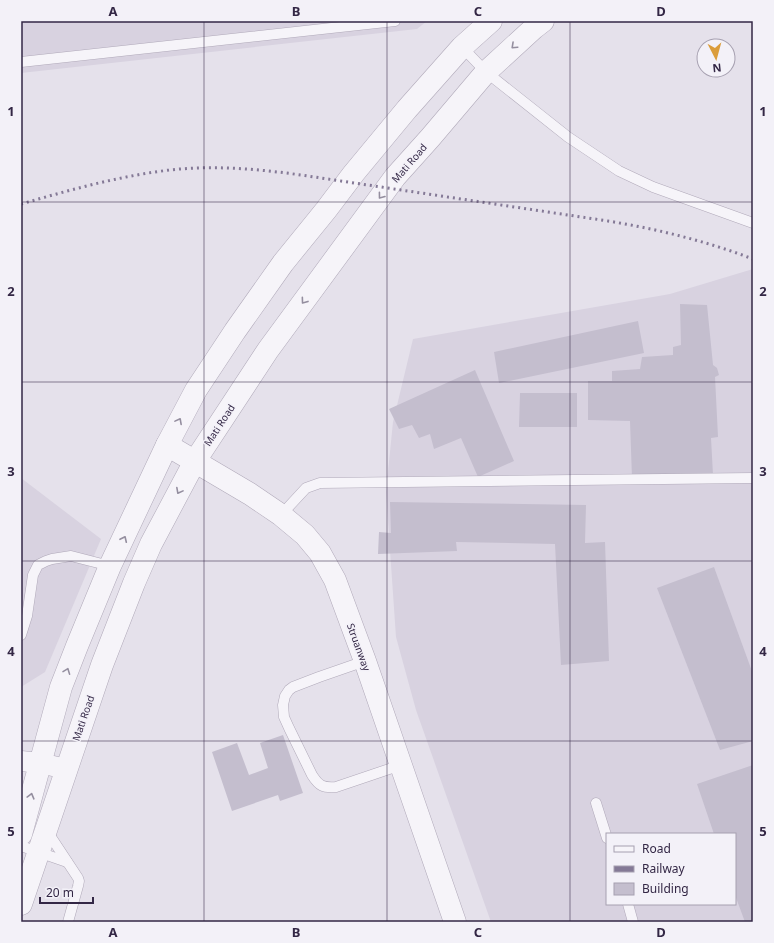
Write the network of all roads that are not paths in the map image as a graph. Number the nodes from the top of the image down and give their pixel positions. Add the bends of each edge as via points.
1 (395, 21) edge
2 (491, 21) edge
3 (543, 21) edge
4 (462, 47) junction
5 (21, 62) edge
6 (486, 72) junction
7 (753, 223) edge
8 (166, 445) junction
9 (195, 461) junction
10 (753, 478) edge
11 (281, 515) junction
12 (110, 566) junction
13 (21, 635) edge
14 (364, 661) junction
15 (30, 762) edge
16 (401, 765) junction
17 (66, 769) junction
18 (596, 803) dead end
19 (46, 830) junction
20 (21, 834) edge
21 (606, 835) edge
22 (30, 849) edge
23 (67, 862) junction
24 (21, 904) edge
25 (628, 905) edge
26 (68, 922) edge
27 (455, 922) edge
28 (633, 922) edge

1 - 5 lane
2 - 4 street
3 -> 6 street, Mati Road
4 - 6 lane
8 -> 4 street via 196,390 283,263 402,115
6 - 7 lane via 568,137 619,171 653,187
6 -> 9 street, Mati Road via 395,177 268,350
8 - 9 street, Struanway
12 -> 8 street
9 - 11 street, Struanway
9 -> 17 street, Mati Road via 151,544 134,583
10 - 11 lane via 320,483 306,488
11 - 14 street, Struanway via 305,535 325,560 335,580
12 - 13 lane via 71,556 52,559 38,566 33,575 27,616
15 -> 12 street
14 - 16 street, Struanway
14 - 16 lane via 289,690 283,701 284,717 312,776 320,786 336,787
15 - 17 street
20 -> 15 street
16 - 27 street, Struanway
17 - 19 street, Mati Road
18 - 21 lane
19 - 22 street, Mati Road
19 - 23 lane
22 - 23 lane
22 - 24 street, Mati Road
23 - 26 lane via 79,881
25 - 28 lane

